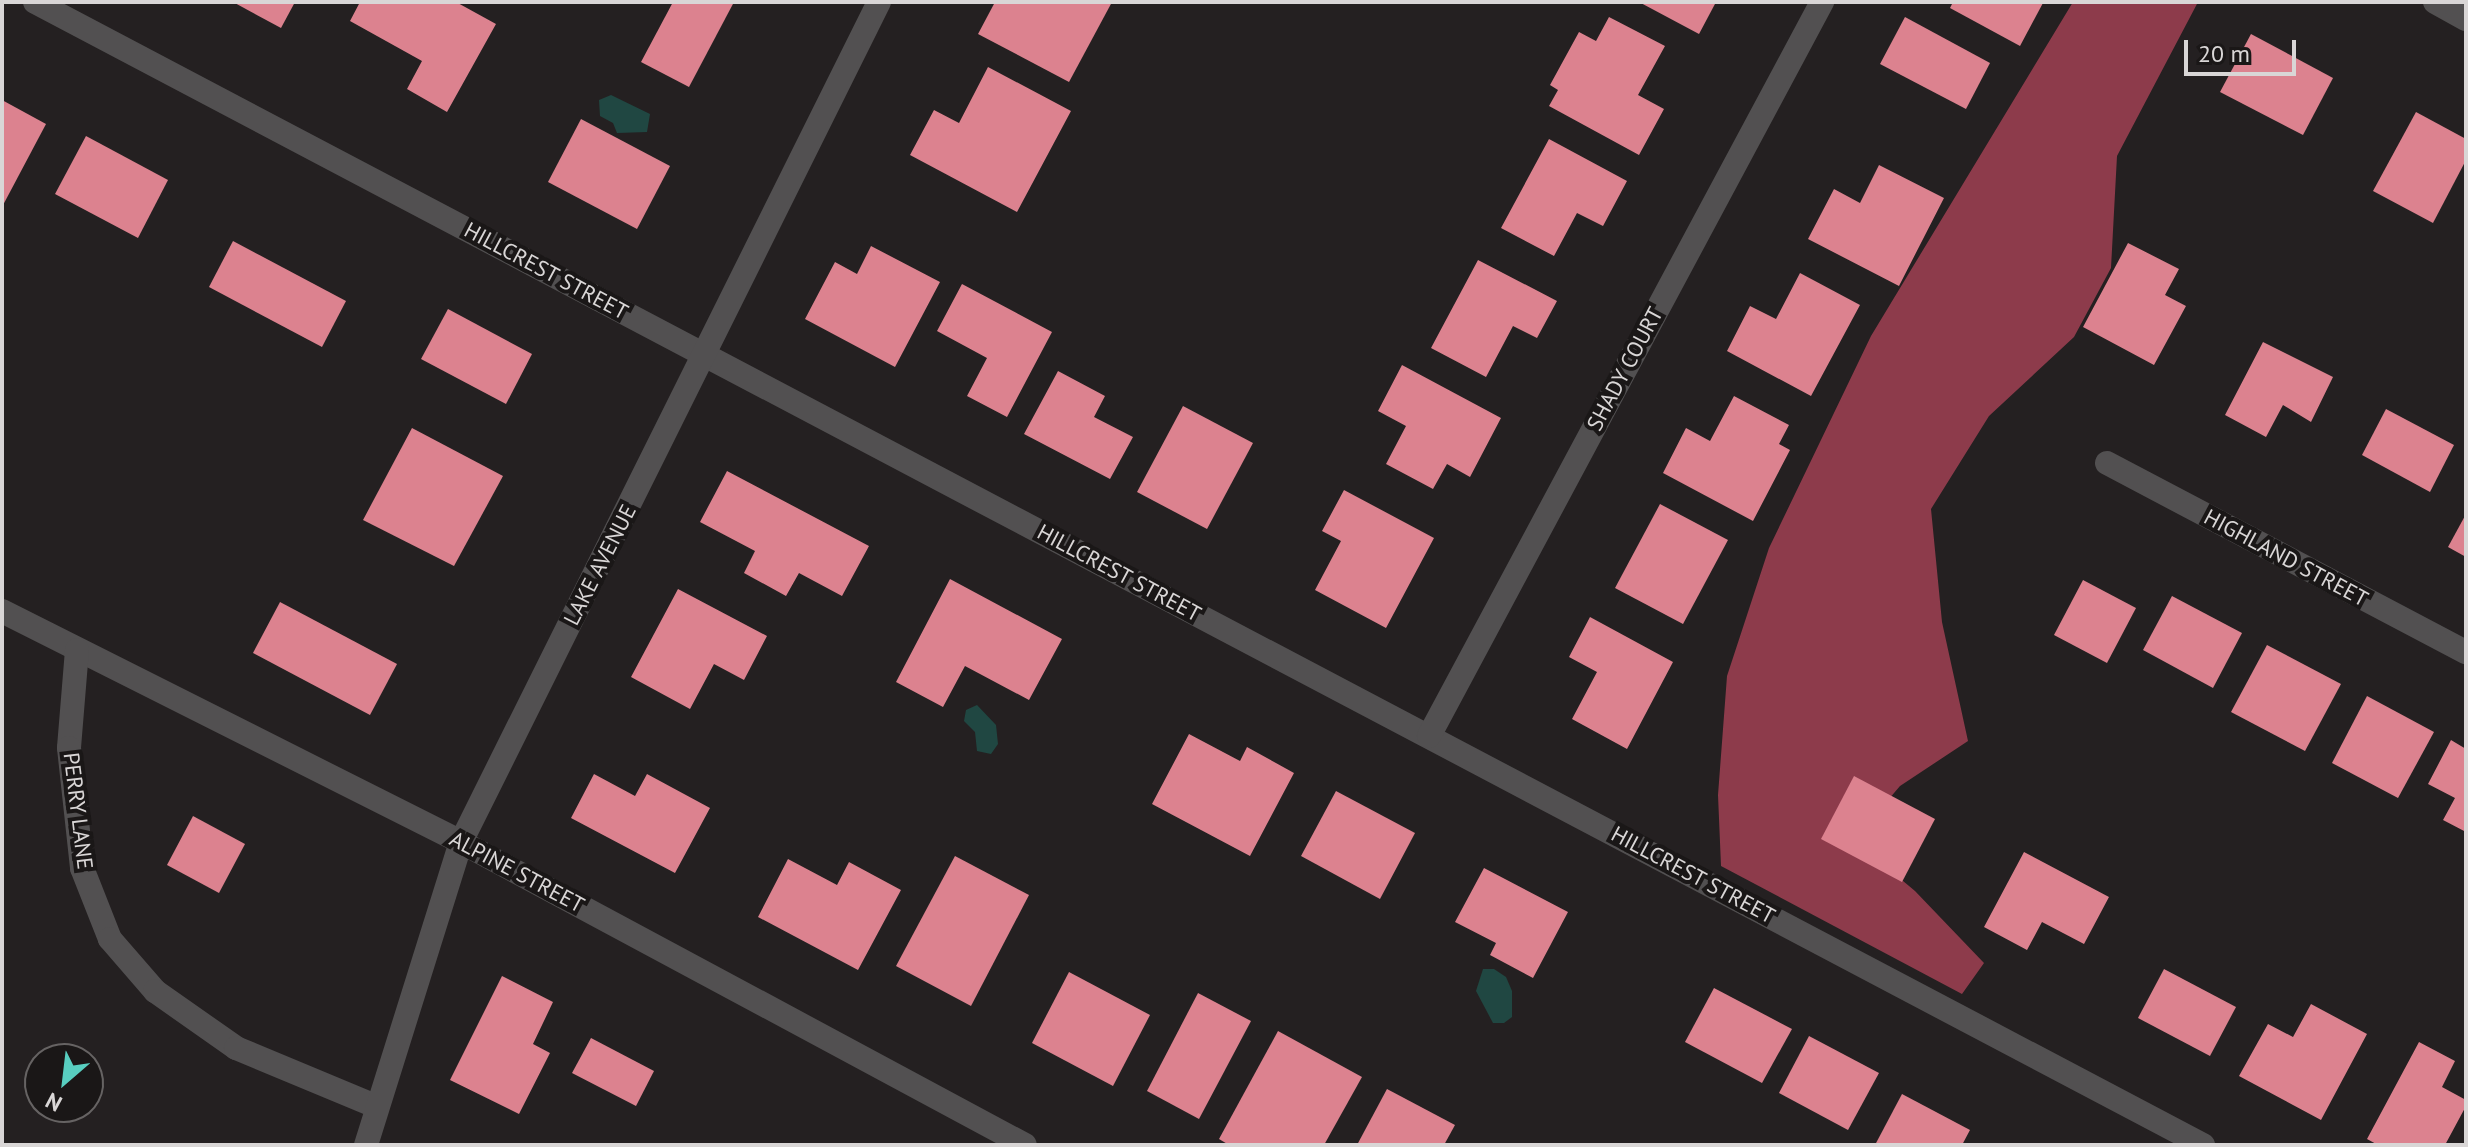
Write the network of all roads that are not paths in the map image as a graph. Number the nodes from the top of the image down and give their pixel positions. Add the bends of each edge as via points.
1 (35, 2) edge
2 (879, 2) edge
3 (1822, 2) edge
4 (2435, 2) edge
5 (2466, 19) edge
6 (705, 355) junction
7 (2107, 463) dead end
8 (2, 611) edge
9 (77, 650) junction
10 (2466, 652) edge
11 (1429, 736) junction
12 (461, 842) junction
13 (375, 1106) junction
14 (366, 1145) edge
15 (1025, 1145) edge
16 (2203, 1145) edge

1 - 6 street, HILLCREST STREET
2 - 6 street, LAKE AVENUE
3 - 11 street, SHADY COURT
4 - 5 street
6 - 11 street, HILLCREST STREET
6 - 12 street, LAKE AVENUE
7 - 10 street, HIGHLAND STREET
8 - 9 street, ALPINE STREET
9 - 12 street, ALPINE STREET
9 - 13 street, PERRY LANE via 69,748 82,868 110,939 155,991 236,1048
11 - 16 street, HILLCREST STREET
12 - 13 street, LAKE AVENUE
12 - 15 street, ALPINE STREET
13 - 14 street, LAKE AVENUE

